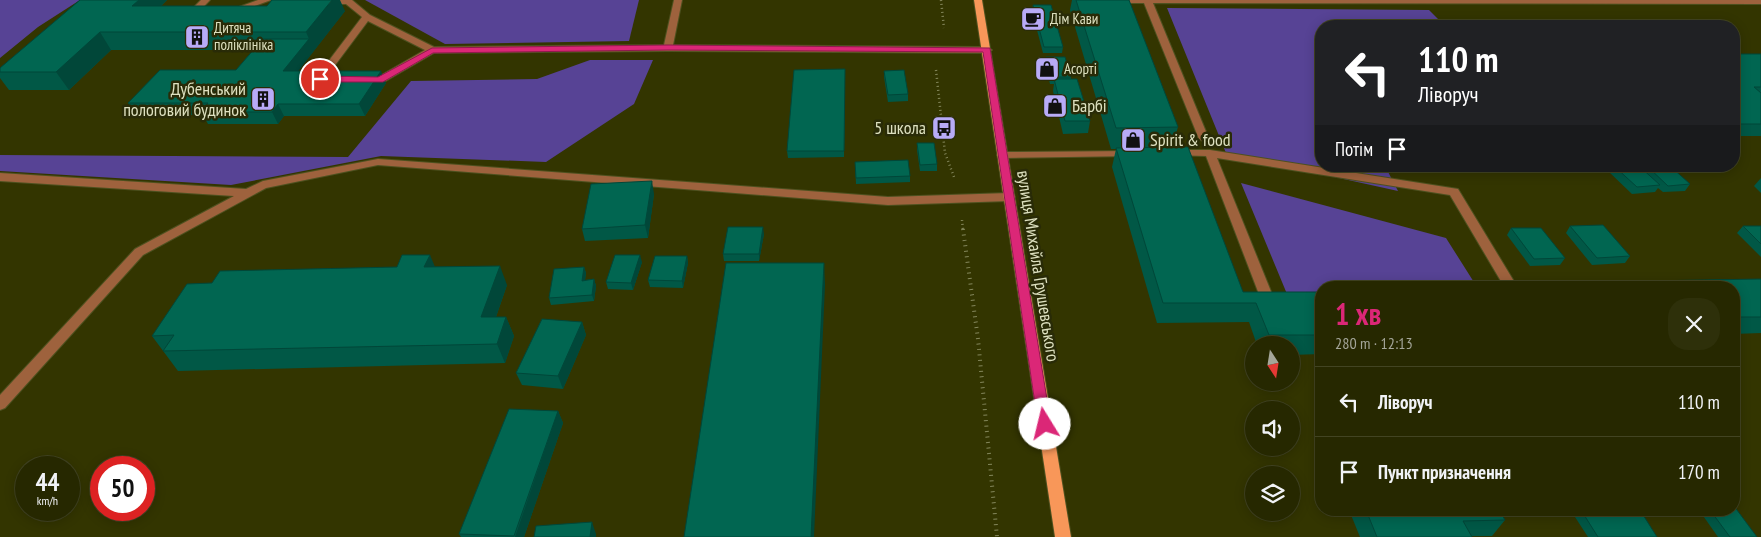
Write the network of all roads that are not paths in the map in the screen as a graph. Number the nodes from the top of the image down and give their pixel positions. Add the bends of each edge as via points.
1 (206, 0) edge
2 (267, 0) edge
3 (311, 0) edge
4 (678, 0) edge
5 (978, 0) edge
6 (1087, 0) edge
7 (1148, 0) edge
8 (1732, 0) edge
9 (1507, 1) edge
10 (1761, 1) edge
11 (219, 15) edge
12 (367, 17) junction
13 (202, 18) edge
14 (668, 48) junction
15 (432, 50) junction
16 (986, 50) junction
17 (337, 79) edge
18 (354, 79) edge
19 (1204, 139) dead end
20 (1210, 153) junction
21 (1144, 154) edge
22 (1163, 154) edge
23 (1003, 155) junction
24 (1315, 170) edge
25 (1329, 172) edge
26 (0, 177) edge
27 (249, 193) junction
28 (1010, 197) junction
29 (1508, 281) edge
30 (1285, 299) edge
31 (0, 404) edge
32 (1062, 537) edge

1 - 13 street via 188,18
2 - 11 street
3 - 12 street via 348,1
4 - 14 street
5 - 16 main road, вулиця Михайла Грушевського
6 - 7 street
7 - 9 street
7 - 19 street
8 - 9 street
8 - 10 street
12 - 15 street
12 - 17 street via 320,79
14 - 15 street
14 - 16 street
15 - 18 street via 380,80
16 - 23 main road, вулиця Михайла Грушевського
20 - 22 street
20 - 24 street
20 - 30 street via 1267,299
21 - 23 street
23 - 28 main road, вулиця Михайла Грушевського
25 - 29 street via 1454,192
26 - 27 street
27 - 28 street via 263,186 378,162 888,201
27 - 31 street via 140,252
28 - 32 main road, вулиця Михайла Грушевського

